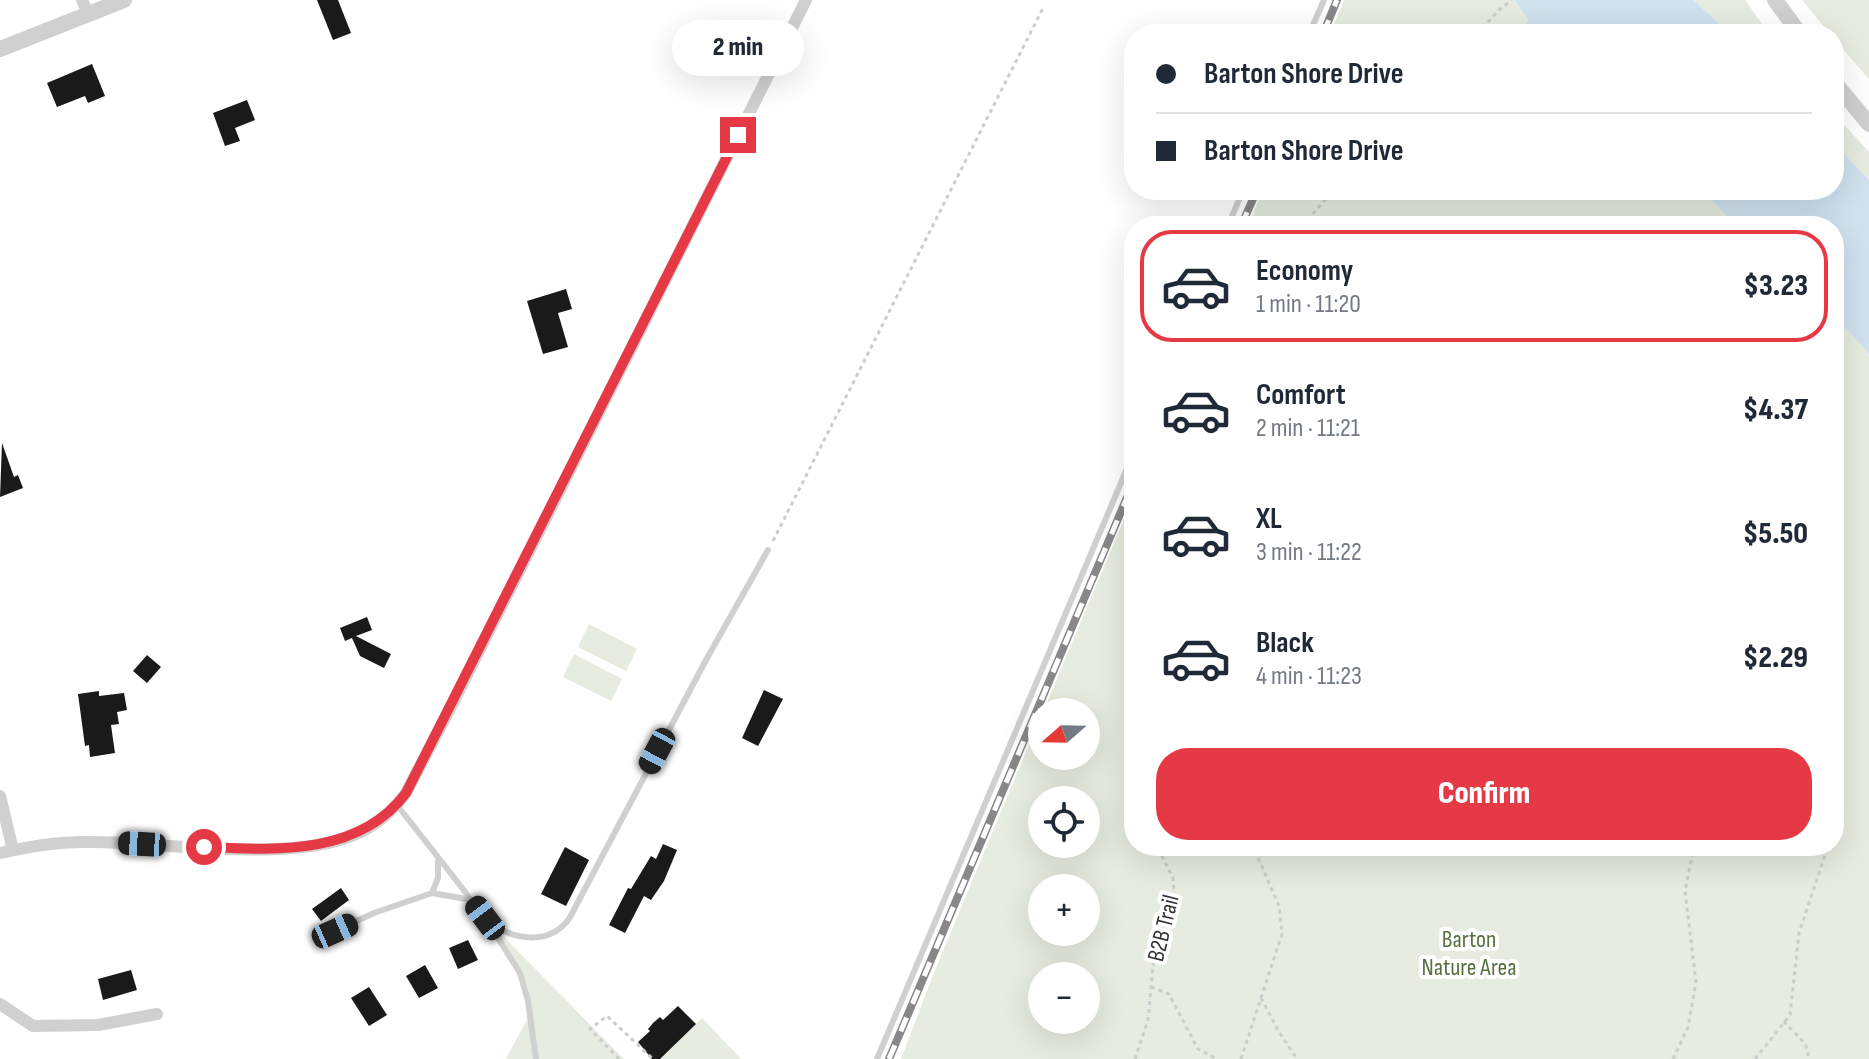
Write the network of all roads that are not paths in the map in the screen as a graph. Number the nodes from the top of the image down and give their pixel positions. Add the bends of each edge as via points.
1 (124, 0) edge
2 (806, 0) edge
3 (1324, 0) edge
4 (1775, 0) edge
5 (85, 7) edge
6 (1313, 24) edge
7 (1793, 24) edge
8 (0, 49) edge
9 (1844, 94) edge
10 (1869, 124) edge
11 (1124, 476) edge
12 (768, 550) road end
13 (0, 796) edge
14 (397, 805) junction
15 (7, 851) edge
16 (437, 857) junction
17 (432, 893) junction
18 (472, 900) junction
19 (485, 918) junction
20 (335, 931) dead end
21 (0, 1004) edge
22 (157, 1014) dead end
23 (536, 1059) edge
24 (877, 1059) edge

1 - 5 street
2 - 14 street
3 - 6 lane
4 - 7 street
5 - 8 street
9 - 10 street
11 - 24 lane
12 - 19 lane via 567,922 550,935 530,938
13 - 15 street
14 - 15 street via 355,835 308,845 258,849 89,842
14 - 16 lane
16 - 17 lane
16 - 18 lane
17 - 18 lane
17 - 20 lane
18 - 19 lane
19 - 23 lane via 520,973
21 - 22 street via 33,1026 98,1025

